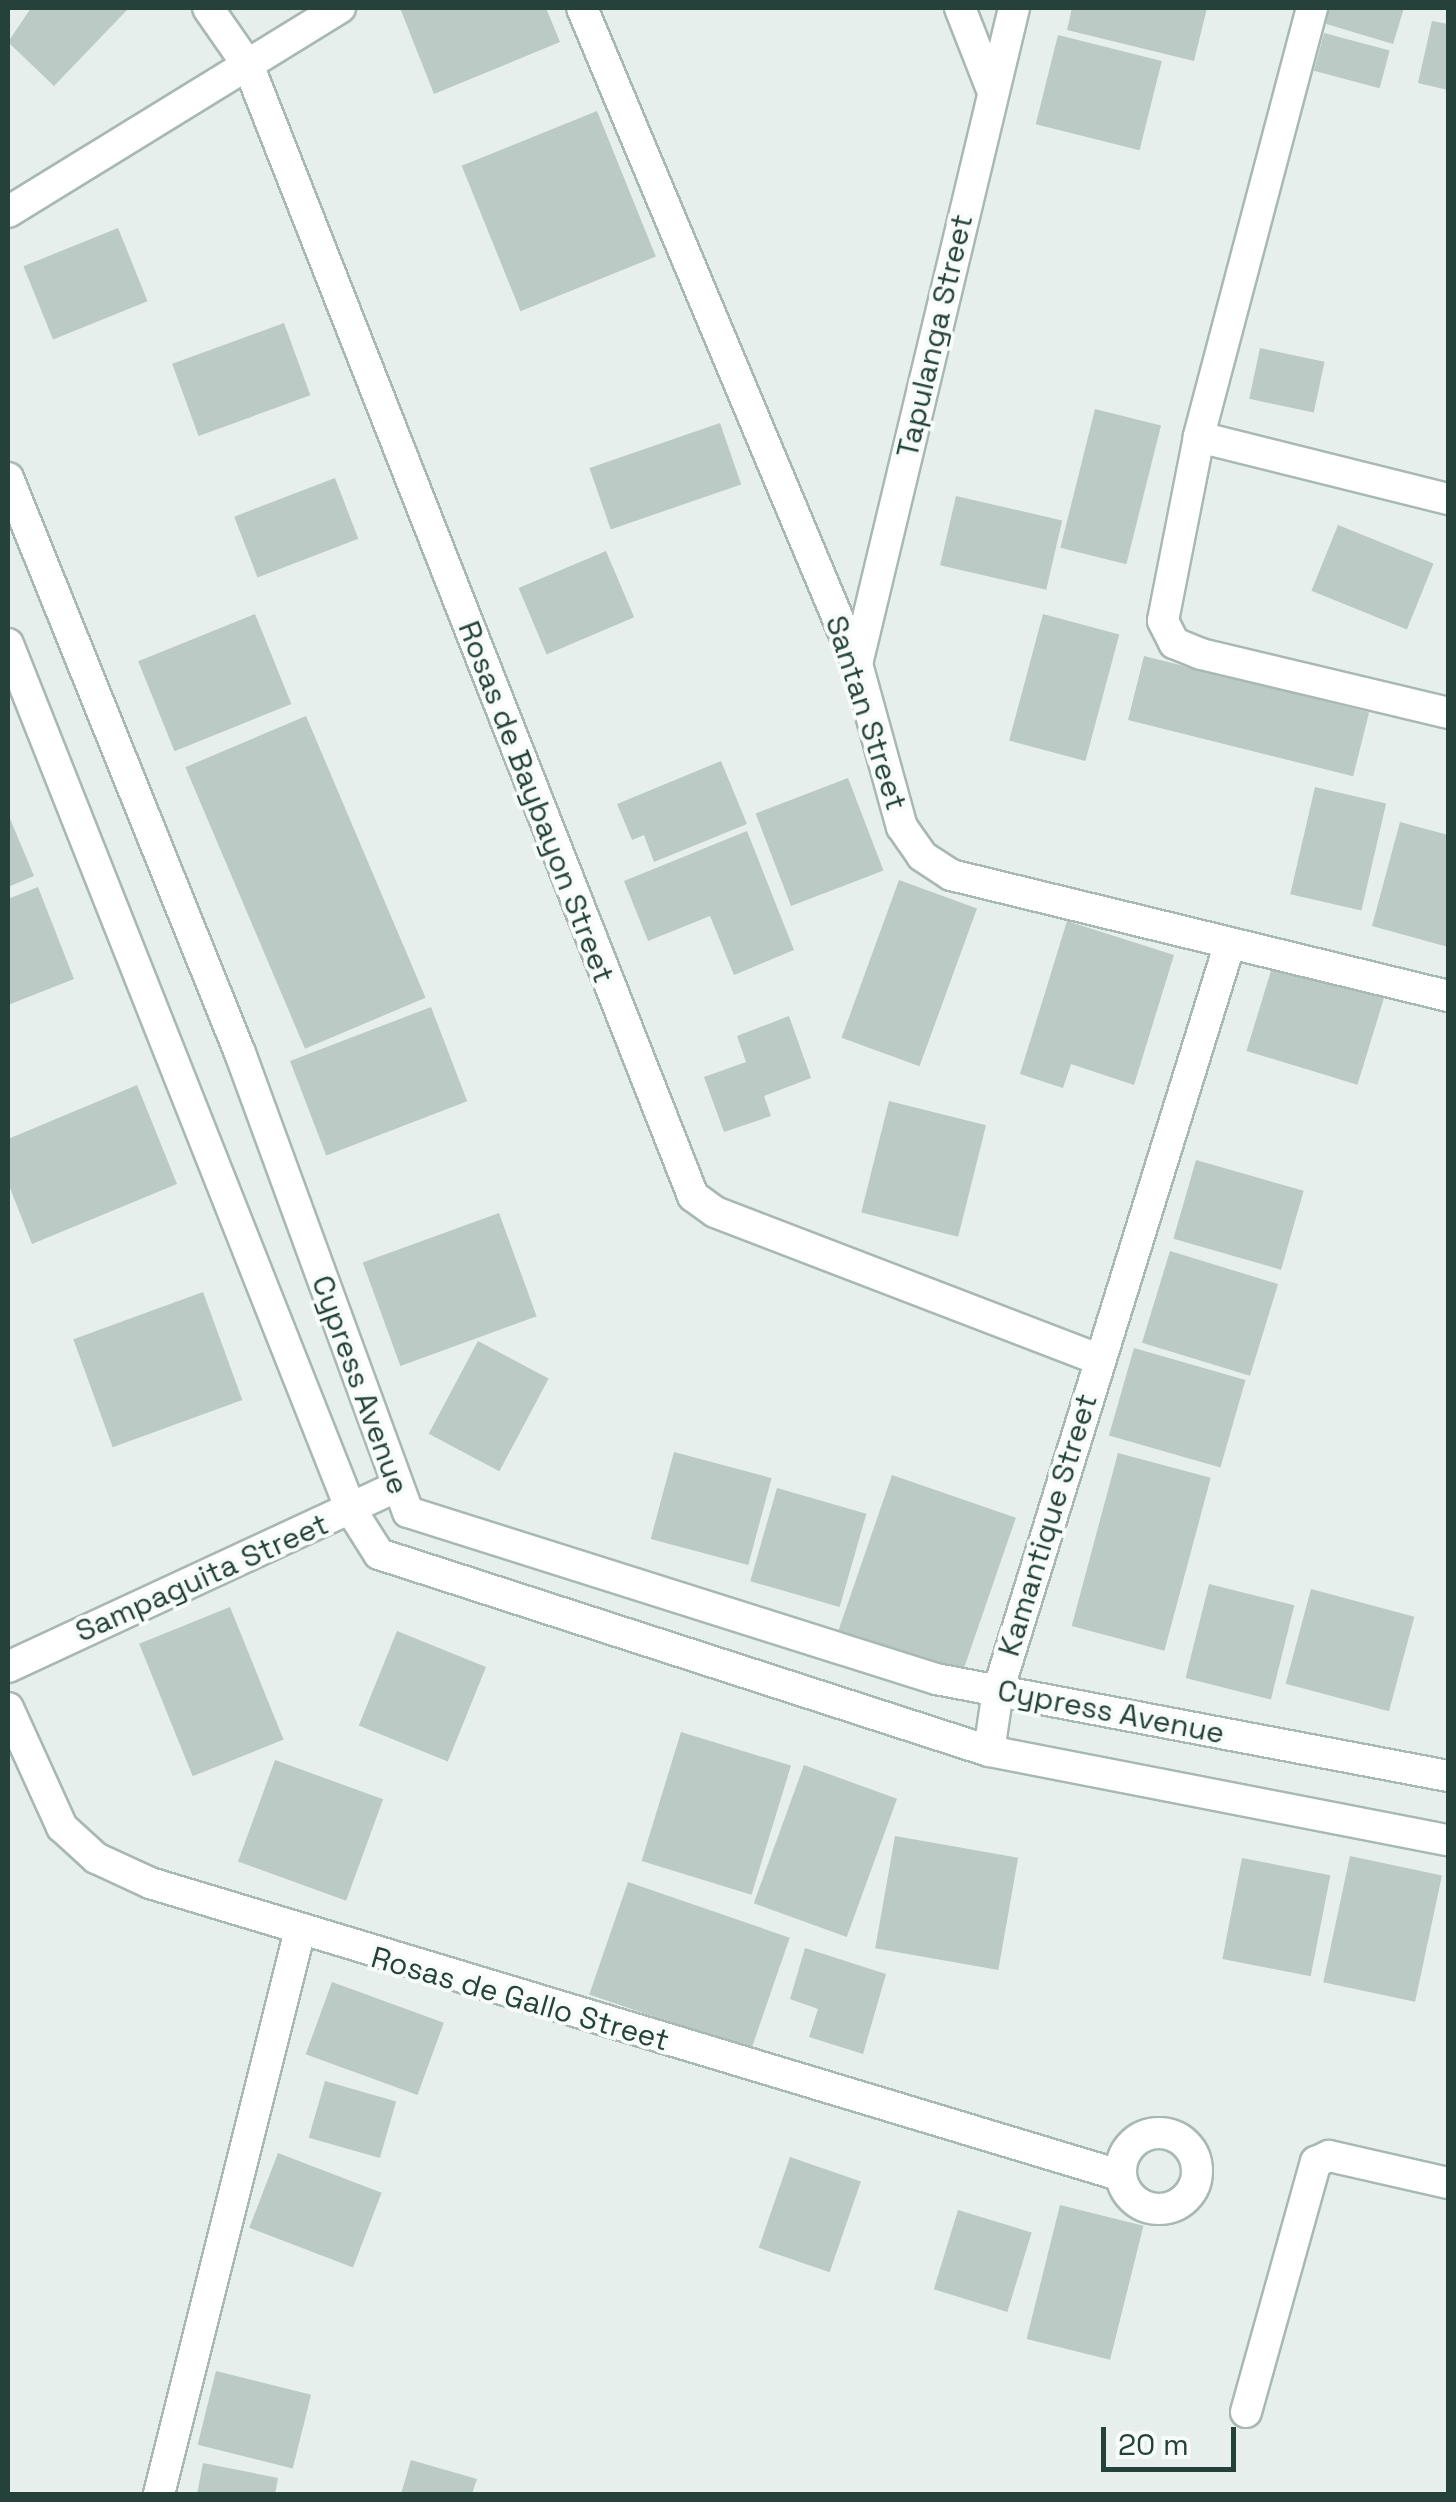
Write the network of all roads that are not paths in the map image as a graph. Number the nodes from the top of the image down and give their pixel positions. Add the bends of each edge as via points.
1 (208, 8) edge
2 (340, 8) edge
3 (582, 8) edge
4 (960, 8) edge
5 (1014, 8) edge
6 (1312, 8) edge
7 (248, 67) junction
8 (992, 92) junction
9 (8, 212) edge
10 (1199, 437) junction
11 (8, 478) edge
12 (1448, 499) edge
13 (8, 644) edge
14 (856, 664) junction
15 (1448, 713) edge
16 (1230, 943) junction
17 (1448, 996) edge
18 (1098, 1359) junction
19 (396, 1487) junction
20 (351, 1510) junction
21 (8, 1667) edge
22 (998, 1691) junction
23 (8, 1708) edge
24 (988, 1751) junction
25 (1448, 1776) edge
26 (1448, 1840) edge
27 (300, 1934) junction
28 (1119, 2175) dead end
29 (1448, 2184) edge
30 (1246, 2412) dead end
31 (159, 2494) edge

1 - 7 street, Rosas de Baybayon Street
2 - 7 street
3 - 14 street, Santan Street
4 - 8 street
5 - 8 street, Tapulanga Street
6 - 10 street
7 - 9 street
7 - 18 street, Rosas de Baybayon Street via 693,1196 716,1212
8 - 14 street, Tapulanga Street
10 - 12 street
10 - 15 street via 1166,575 1162,620 1174,642
11 - 19 street, Cypress Avenue via 240,1053
13 - 20 street, Cypress Avenue
14 - 16 street, Santan Street via 902,828 922,856 952,875
16 - 17 street, Santan Street
16 - 18 street, Kamantique Street
18 - 22 street, Kamantique Street
19 - 20 street, Sampaguita Street
19 - 22 street, Cypress Avenue via 418,1520 874,1663
20 - 21 street, Sampaguita Street
20 - 24 street, Cypress Avenue via 386,1560
22 - 24 street, Kamantique Street
22 - 25 street, Cypress Avenue
23 - 27 street, Rosas de Gallo Street via 38,1787 96,1858
24 - 26 street, Cypress Avenue
27 - 28 street, Rosas de Gallo Street
27 - 31 street
29 - 30 street via 1328,2156 1316,2162

